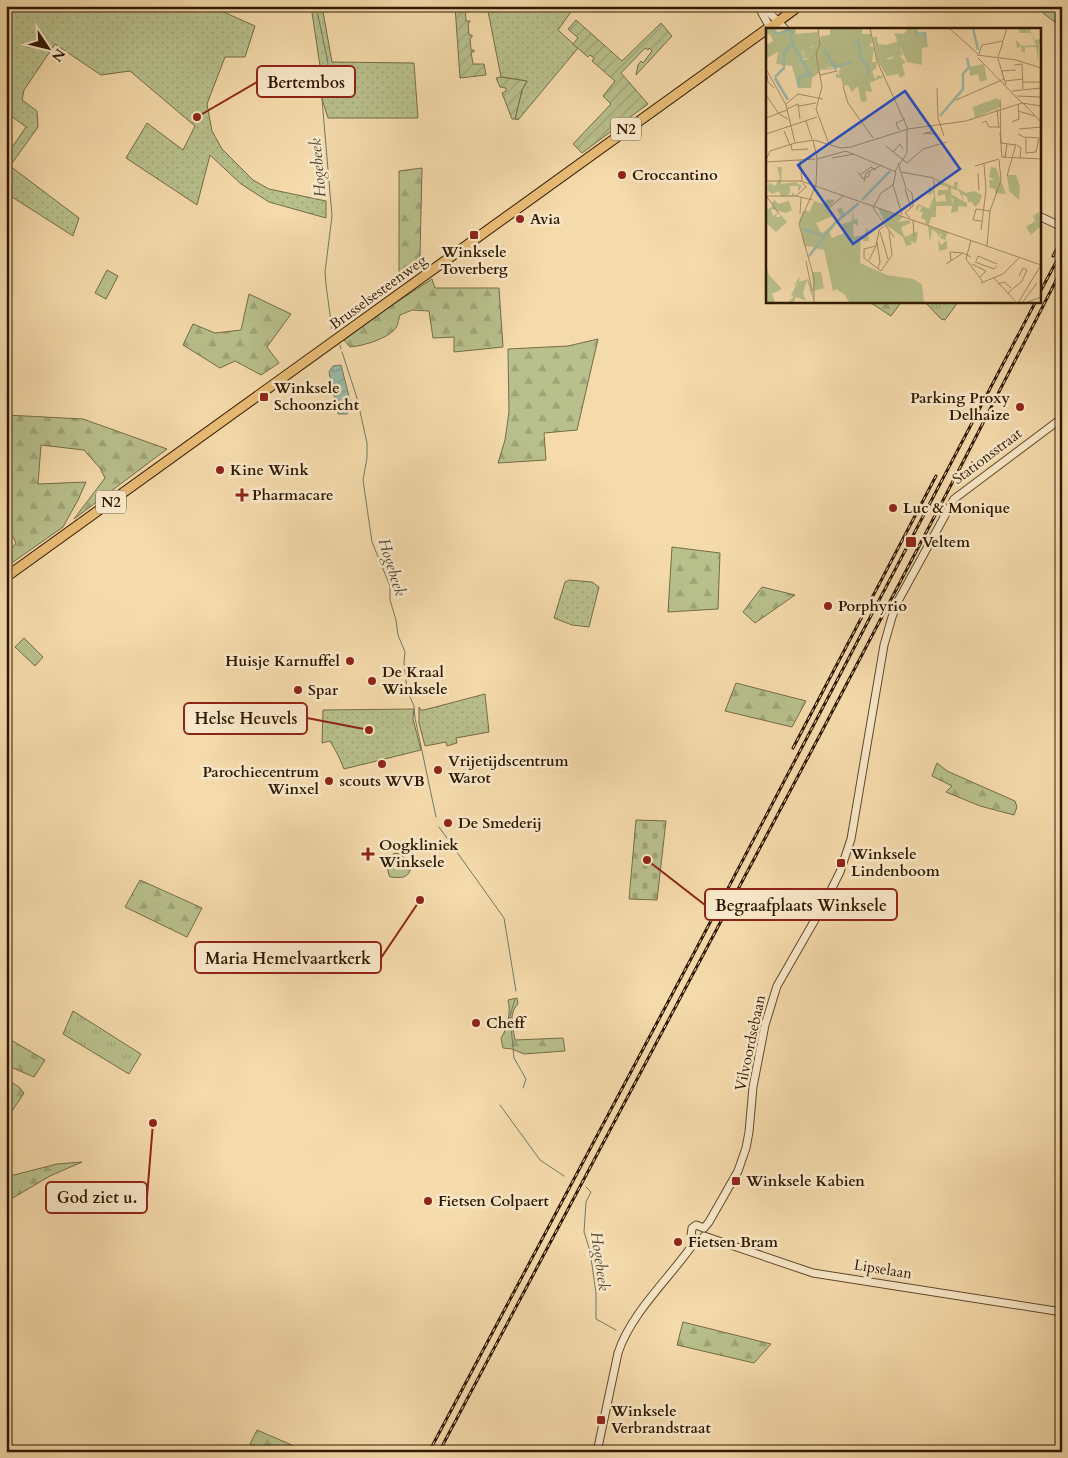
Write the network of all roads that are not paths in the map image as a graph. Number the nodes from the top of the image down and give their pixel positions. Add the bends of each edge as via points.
1 (758, 6) edge
2 (763, 6) edge
3 (799, 6) edge
4 (778, 21) junction
5 (769, 28) edge
6 (785, 28) edge
7 (766, 30) edge
8 (1040, 216) edge
9 (1058, 225) edge
10 (1062, 418) edge
11 (6, 577) edge
12 (887, 633) joint
13 (704, 1232) junction
14 (696, 1240) junction
15 (1062, 1312) edge
16 (597, 1452) edge

1 - 5 street
2 - 4 street
3 - 4 main road, Brusselsesteenweg / N2
4 - 5 main road, Brusselsesteenweg / N2
4 - 6 street
7 - 11 main road, Brusselsesteenweg / N2
8 - 9 street
10 - 12 street, Stationsstraat via 954,498 898,601
12 - 13 street, Vilvoordsebaan via 851,839 840,872 824,904 777,986 754,1079 746,1148 738,1171
13 - 14 street via 702,1239
13 - 14 street via 699,1225 692,1228 690,1233
13 - 15 street, Lipselaan via 813,1273
14 - 16 street via 624,1338

